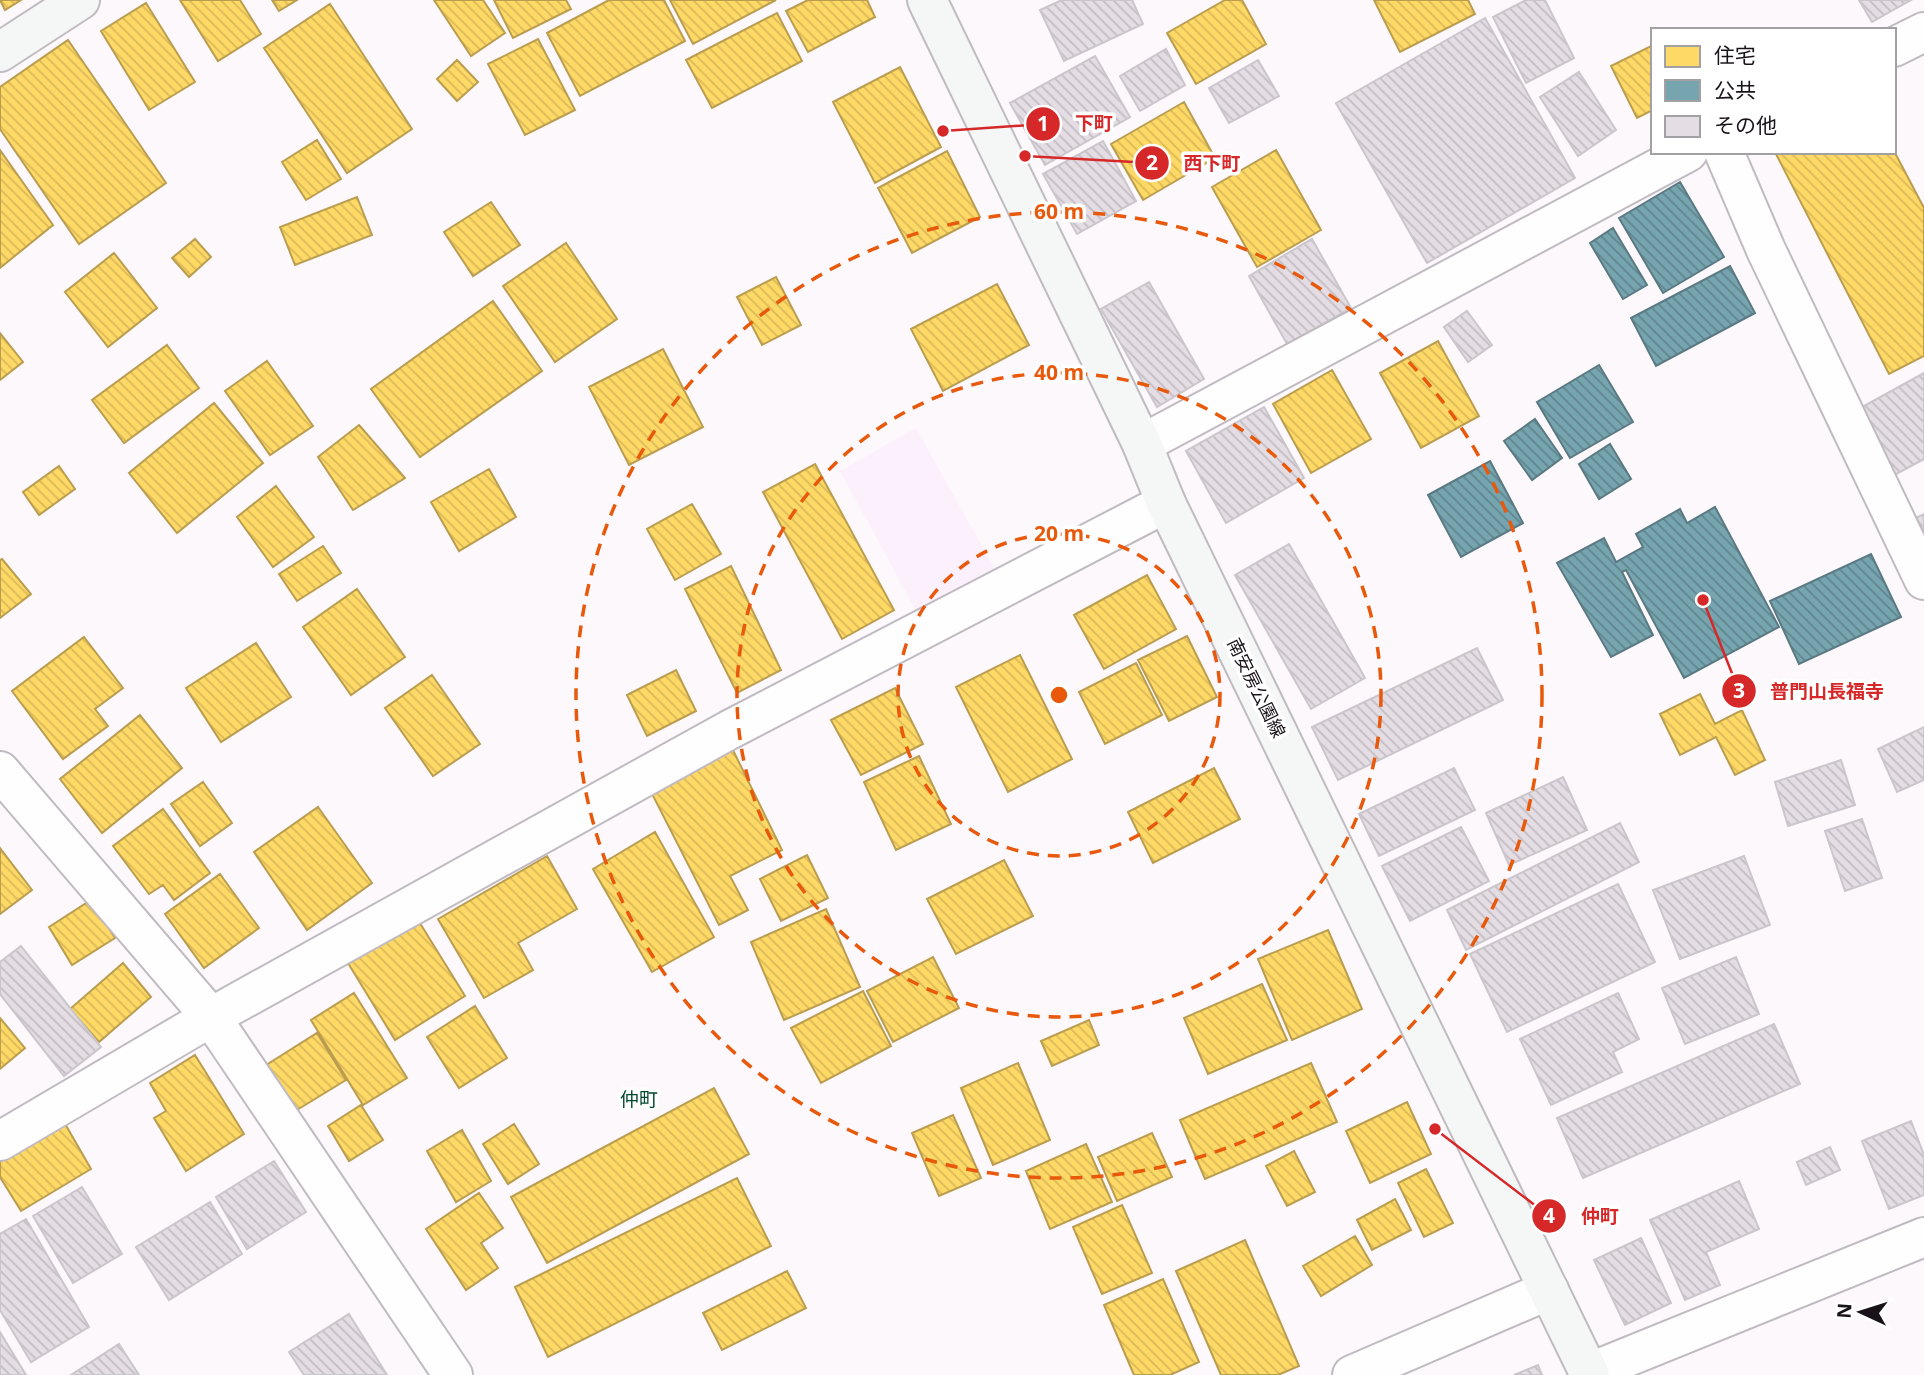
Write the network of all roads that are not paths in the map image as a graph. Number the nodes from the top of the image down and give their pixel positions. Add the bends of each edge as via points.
1 (80, 0) edge
2 (927, 0) edge
3 (1924, 32) edge
4 (1896, 46) edge
5 (0, 52) edge
6 (1684, 154) edge
7 (1725, 154) edge
8 (1142, 444) junction
9 (1166, 503) junction
10 (1924, 580) edge
11 (0, 771) edge
12 (211, 1017) junction
13 (0, 1141) edge
14 (1924, 1237) edge
15 (1549, 1290) junction
16 (1589, 1374) edge
17 (453, 1375) edge
18 (1352, 1375) edge

1 - 5 main road
2 - 8 main road, 南安房公園線
3 - 4 street
6 - 8 street
7 - 10 street
8 - 9 main road, 南安房公園線
9 - 12 street via 729,730
9 - 15 main road, 南安房公園線
11 - 12 street
12 - 13 street
12 - 17 street
14 - 16 street
15 - 16 main road, 南安房公園線
15 - 18 street

